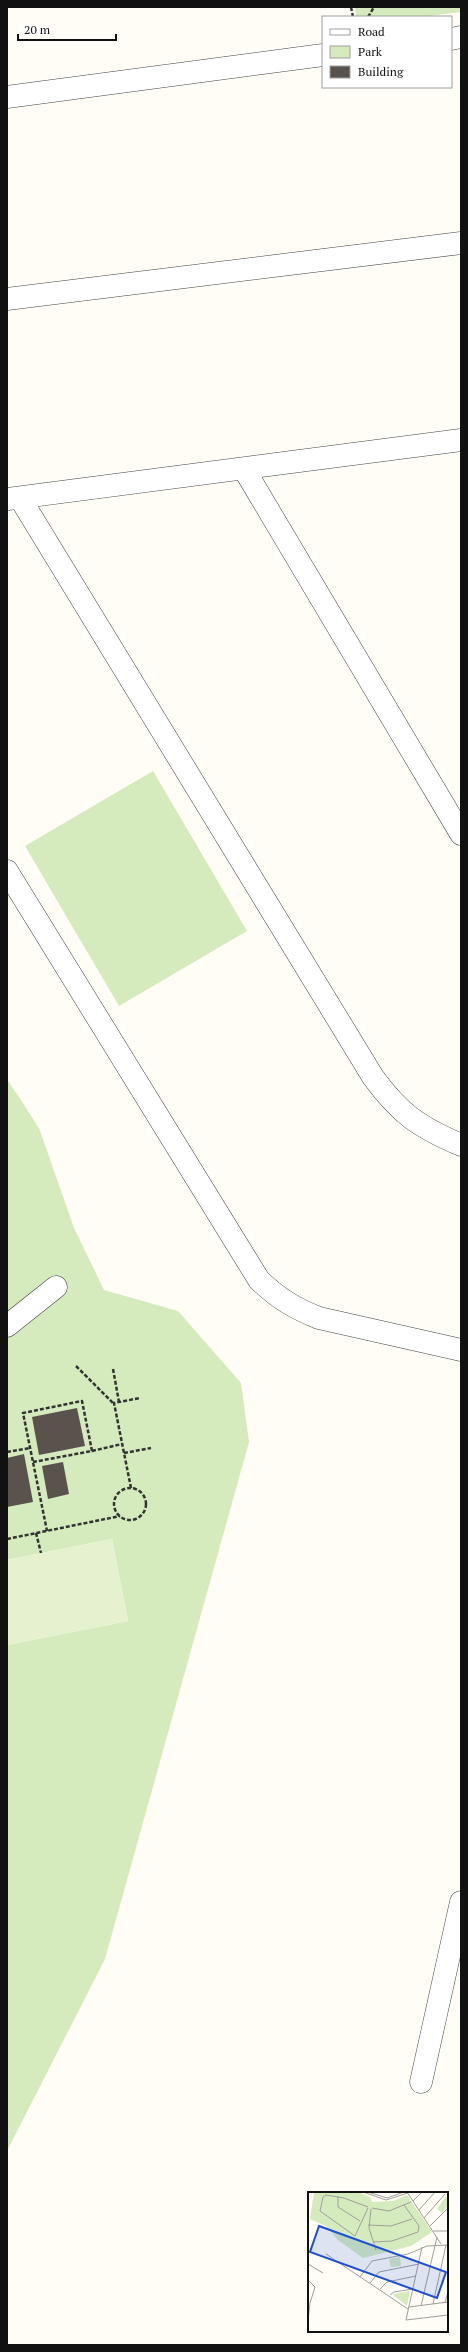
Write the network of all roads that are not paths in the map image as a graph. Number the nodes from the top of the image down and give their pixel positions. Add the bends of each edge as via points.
1 (322, 55) edge
2 (7, 97) edge
3 (461, 243) edge
4 (7, 299) edge
5 (461, 440) edge
6 (244, 468) junction
7 (14, 499) edge
8 (461, 834) edge
9 (7, 871) edge
10 (461, 1146) edge
11 (56, 1287) dead end
12 (7, 1326) edge
13 (461, 1350) edge
14 (461, 1902) edge
15 (421, 2082) dead end

1 - 2 street
3 - 4 street
5 - 6 street
6 - 7 street
6 - 8 street
7 - 10 street via 373,1077 391,1101 412,1120
9 - 13 street via 259,1280 278,1298 319,1318
11 - 12 street
14 - 15 street

